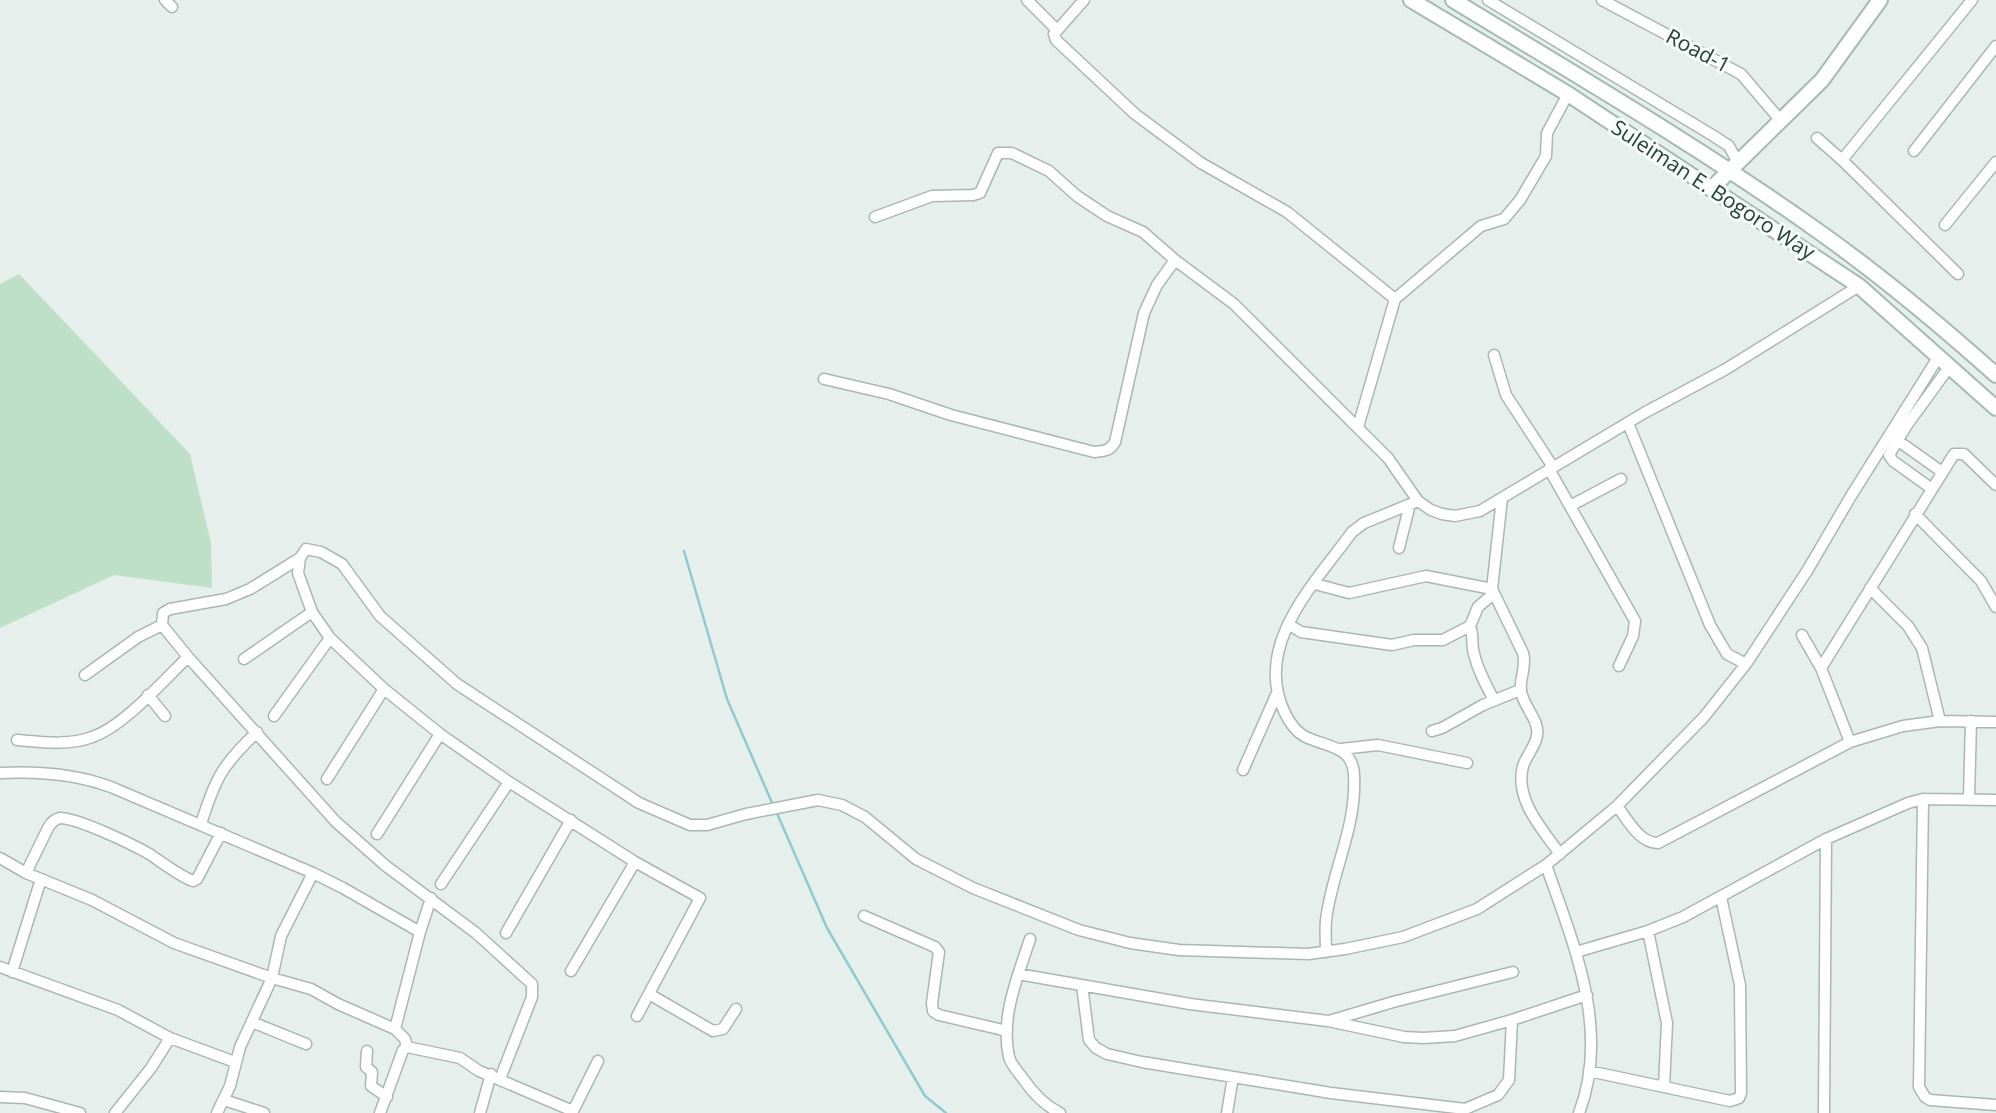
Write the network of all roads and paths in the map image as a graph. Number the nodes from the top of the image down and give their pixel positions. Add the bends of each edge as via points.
1 (1027, 0) edge
2 (1084, 0) edge
3 (1411, 0) edge
4 (1453, 0) edge
5 (1488, 0) edge
6 (1602, 0) edge
7 (1880, 0) edge
8 (1972, 0) edge
9 (1057, 30) junction
10 (1996, 46) edge
11 (1568, 94) junction
12 (1781, 121) junction
13 (1817, 138) dead end
14 (1914, 151) dead end
15 (1842, 160) junction
16 (1996, 162) edge
17 (1734, 167) junction
18 (1711, 190) junction
19 (875, 216) dead end
20 (1945, 225) dead end
21 (1175, 260) junction
22 (1958, 274) dead end
23 (1859, 286) junction
24 (1395, 299) junction
25 (1494, 355) dead end
26 (1944, 361) junction
27 (1996, 375) edge
28 (824, 379) dead end
29 (1996, 408) edge
30 (1628, 423) junction
31 (1358, 427) junction
32 (1898, 440) junction
33 (1551, 468) junction
34 (1942, 472) junction
35 (1621, 479) dead end
36 (1996, 485) edge
37 (1931, 489) junction
38 (1502, 498) junction
39 (1414, 502) junction
40 (1570, 506) junction
41 (1915, 514) junction
42 (1399, 548) dead end
43 (300, 558) junction
44 (1315, 584) junction
45 (1870, 588) junction
46 (1493, 592) junction
47 (1996, 607) edge
48 (312, 612) junction
49 (1288, 624) junction
50 (162, 625) junction
51 (1470, 626) junction
52 (1802, 635) dead end
53 (330, 638) junction
54 (188, 657) junction
55 (244, 659) dead end
56 (1746, 664) junction
57 (1619, 666) dead end
58 (1821, 668) junction
59 (85, 675) dead end
60 (384, 689) junction
61 (1521, 690) junction
62 (1277, 693) junction
63 (148, 695) junction
64 (1494, 700) junction
65 (165, 716) dead end
66 (274, 716) dead end
67 (1267, 716) junction
68 (1289, 721) junction
69 (1940, 721) junction
70 (1971, 721) junction
71 (1996, 722) edge
72 (1432, 731) dead end
73 (257, 732) junction
74 (440, 734) junction
75 (17, 740) dead end
76 (1850, 742) junction
77 (1340, 749) junction
78 (1467, 763) dead end
79 (1243, 770) dead end
80 (0, 773) edge
81 (327, 779) dead end
82 (509, 782) junction
83 (1969, 798) junction
84 (1923, 799) junction
85 (1996, 800) edge
86 (1617, 806) junction
87 (571, 820) junction
88 (201, 824) junction
89 (221, 832) junction
90 (377, 834) dead end
91 (1826, 839) junction
92 (1560, 854) junction
93 (0, 858) edge
94 (635, 862) junction
95 (1546, 865) junction
96 (26, 873) junction
97 (313, 873) junction
98 (41, 879) junction
99 (441, 884) dead end
100 (1721, 897) junction
101 (431, 898) junction
102 (864, 916) dead end
103 (420, 932) junction
104 (1648, 932) junction
105 (506, 933) dead end
106 (1030, 939) dead end
107 (1326, 952) junction
108 (1576, 952) junction
109 (0, 967) edge
110 (571, 971) dead end
111 (12, 972) junction
112 (1513, 972) dead end
113 (1018, 974) junction
114 (272, 978) junction
115 (1082, 985) junction
116 (649, 994) junction
117 (1587, 995) junction
118 (736, 1009) dead end
119 (637, 1016) dead end
120 (1512, 1020) junction
121 (1328, 1021) junction
122 (252, 1022) junction
123 (395, 1029) junction
124 (1007, 1031) junction
125 (170, 1038) junction
126 (306, 1044) dead end
127 (407, 1047) junction
128 (367, 1051) dead end
129 (598, 1061) dead end
130 (235, 1062) junction
131 (1589, 1071) junction
132 (496, 1077) junction
133 (1233, 1077) junction
134 (1664, 1087) junction
135 (0, 1097) edge
136 (387, 1097) junction
137 (224, 1100) junction
138 (1996, 1105) edge
139 (572, 1112) edge
140 (80, 1113) edge
141 (115, 1113) edge
142 (217, 1113) edge
143 (264, 1113) edge
144 (380, 1113) edge
145 (480, 1113) edge
146 (1060, 1113) edge
147 (1227, 1113) edge
148 (1579, 1113) edge
149 (1824, 1113) edge

1 - 9 street
2 - 9 street
3 - 11 street, Suleiman E. Bogoro Way
4 - 17 street, Suleiman E. Bogoro Way
5 - 17 street via 1729,146
6 - 12 street, Road-1 via 1741,74
7 - 12 street via 1832,67
8 - 15 street
9 - 24 street via 1055,40 1135,114 1201,163 1287,212
10 - 14 street
11 - 18 street, Suleiman E. Bogoro Way
11 - 24 street via 1546,133 1546,156 1504,219 1481,226
12 - 17 street
13 - 15 street
15 - 22 street
16 - 20 street
17 - 18 street
17 - 27 street, Suleiman E. Bogoro Way via 1878,275
18 - 23 street, Suleiman E. Bogoro Way
19 - 21 street via 932,195 980,193 998,153 1012,153 1049,171 1107,216 1143,232
21 - 28 street via 1144,313 1115,442 1106,450 1094,452
21 - 31 street via 1234,303
23 - 26 street, Suleiman E. Bogoro Way
23 - 30 street via 1726,369
24 - 31 street
25 - 33 street via 1506,396
26 - 29 street, Suleiman E. Bogoro Way
26 - 32 street
26 - 56 street via 1851,496
30 - 33 street
30 - 56 street via 1710,625 1727,654
31 - 39 street via 1393,463
32 - 34 street
32 - 37 street via 1889,455 1893,461
33 - 38 street
33 - 40 street
34 - 36 street via 1959,452
34 - 37 street
35 - 40 street
37 - 41 street
38 - 39 street via 1480,511 1455,516
38 - 46 street
39 - 42 street
39 - 44 street via 1352,532
40 - 57 street via 1635,621
41 - 45 street
41 - 47 street via 1981,581
43 - 48 street via 298,573
43 - 50 street via 226,599 170,609 163,613
43 - 107 street via 306,549 342,564 380,616 457,684 639,803 690,825 818,800 865,817 916,859 973,888 1079,930 1179,950
44 - 46 street via 1349,593 1426,576
44 - 49 street
45 - 58 street
45 - 69 street via 1908,626 1922,648
46 - 51 street via 1478,607
46 - 61 street via 1523,653
48 - 53 street
48 - 55 street
49 - 51 street via 1301,632 1392,645 1414,639 1443,640
49 - 62 street via 1277,659
50 - 54 street
50 - 59 street
51 - 64 street via 1476,664
52 - 58 street
53 - 60 street
53 - 66 street
54 - 63 street
54 - 73 street
56 - 86 street via 1704,717
58 - 76 street
60 - 74 street
60 - 81 street
61 - 64 street
61 - 92 street via 1537,726 1523,765 1527,805
62 - 67 street
62 - 68 street
63 - 65 street
63 - 75 street via 91,738 58,743
64 - 72 street
67 - 68 street
67 - 79 street
68 - 77 street via 1305,737
69 - 70 street
69 - 76 street via 1903,726
70 - 71 street
70 - 83 street
73 - 88 street via 226,763
73 - 101 street via 336,822
74 - 82 street
74 - 90 street
76 - 86 street via 1658,843 1642,838
77 - 78 street via 1378,745
77 - 107 street via 1349,756 1354,775 1352,814 1326,919
80 - 88 street via 92,780
82 - 87 street
82 - 99 street
83 - 84 street
83 - 85 street
84 - 91 street
84 - 138 street via 1919,1087 1930,1100
86 - 92 street
87 - 94 street
87 - 105 street
88 - 89 street
89 - 96 street via 193,881 148,853 59,818 52,821
89 - 97 street
91 - 100 street
91 - 149 street
92 - 95 street
93 - 96 street
94 - 110 street
94 - 116 street via 700,898
95 - 107 street via 1477,909 1403,937
95 - 108 street
96 - 98 street
97 - 103 street
97 - 114 street via 281,936
98 - 111 street
98 - 114 street via 174,943
100 - 104 street
100 - 134 street via 1740,985 1741,1093 1730,1101
101 - 103 street
101 - 132 street via 532,984 532,997
102 - 124 street via 939,952 933,1012
103 - 123 street
104 - 108 street
104 - 134 street via 1667,1023
106 - 113 street
108 - 117 street
109 - 111 street
111 - 125 street via 106,1005
112 - 121 street
113 - 115 street
113 - 124 street
114 - 122 street
114 - 123 street via 311,989
115 - 121 street
115 - 133 street via 1089,1040 1096,1048 1142,1062
116 - 118 street via 713,1031 723,1029
116 - 119 street
117 - 120 street
117 - 131 street
120 - 121 street via 1432,1038 1404,1037
120 - 133 street via 1505,1088 1465,1109
122 - 126 street
122 - 130 street
123 - 127 street
124 - 146 street via 1009,1060 1029,1087
125 - 130 street
125 - 141 street
127 - 132 street via 456,1057
127 - 136 street
128 - 136 street via 371,1086
129 - 139 street
130 - 137 street
131 - 134 street
131 - 148 street
132 - 139 street
132 - 145 street
133 - 147 street
135 - 140 street via 25,1098
136 - 144 street
137 - 142 street
137 - 143 street

